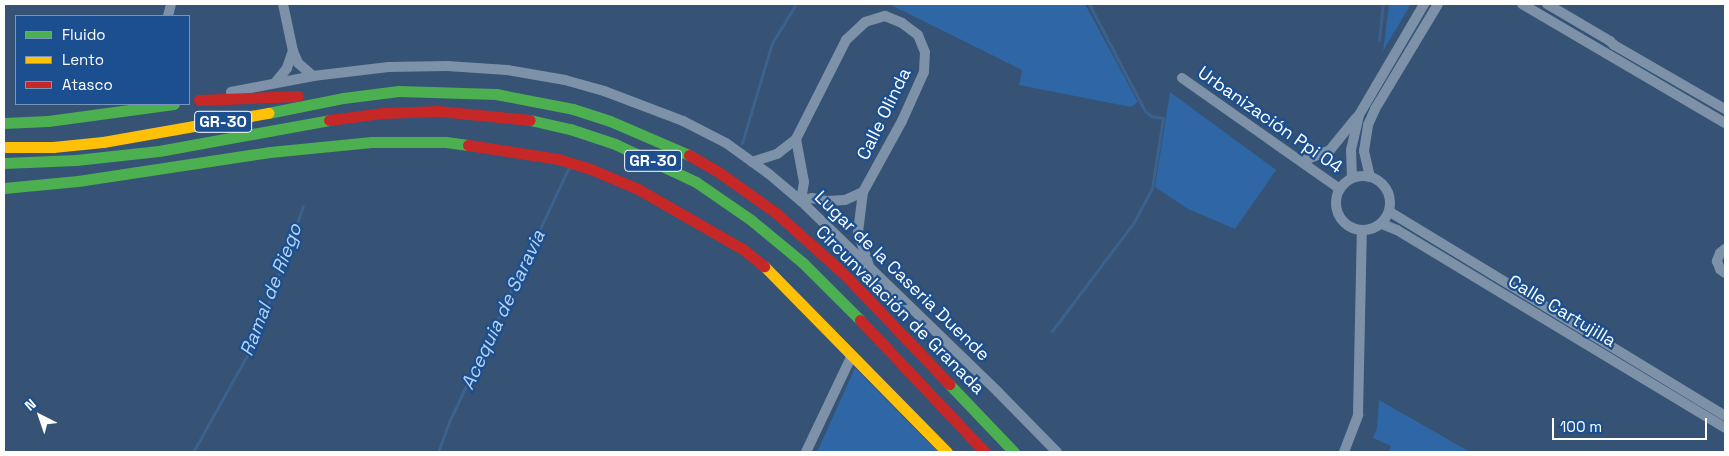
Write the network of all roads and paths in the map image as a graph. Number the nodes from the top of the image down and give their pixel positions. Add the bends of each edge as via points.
1 (283, 4) edge
2 (1424, 4) edge
3 (1438, 4) edge
4 (1522, 4) edge
5 (1547, 4) edge
6 (292, 51) junction
7 (309, 76) junction
8 (1182, 78) dead end
9 (275, 83) junction
10 (343, 98) junction
11 (194, 100) edge
12 (160, 105) edge
13 (147, 106) edge
14 (1725, 109) edge
15 (1359, 115) junction
16 (4, 123) edge
17 (1725, 123) edge
18 (796, 139) junction
19 (4, 147) edge
20 (99, 158) junction
21 (1302, 161) junction
22 (752, 162) junction
23 (4, 163) edge
24 (4, 175) edge
25 (1370, 177) junction
26 (1352, 178) junction
27 (4, 188) edge
28 (1340, 189) junction
29 (863, 192) junction
30 (801, 201) junction
31 (1390, 212) junction
32 (1382, 224) junction
33 (1362, 231) junction
34 (1725, 249) edge
35 (869, 267) junction
36 (1725, 273) edge
37 (852, 355) junction
38 (1725, 416) edge
39 (1725, 428) edge
40 (806, 452) edge
41 (947, 452) edge
42 (985, 452) edge
43 (1014, 452) edge
44 (1057, 452) edge
45 (1344, 452) edge

1 - 6 street
2 - 15 street
3 - 25 street via 1368,125 1364,151
4 - 17 street
5 - 14 street
6 - 7 street
6 - 9 street via 287,68
7 - 9 street, Lugar de la Caseria Duende
7 - 22 street, Lugar de la Caseria Duende via 388,67 448,66 507,70 565,80 604,91 683,122 726,143
8 - 21 street, Urbanización Ppi 04
9 - 11 street, Lugar de la Caseria Duende
10 - 11 main road via 319,94 280,99
10 - 19 main road, Circunvalación de Granada / GR-30 via 103,142
10 - 43 main road, Circunvalación de Granada / GR-30 via 399,91 448,91 535,100 610,120 687,154 746,190 805,237 886,316
12 - 13 main road
13 - 16 main road via 48,121
15 - 21 street via 1330,150
15 - 26 street via 1351,150
18 - 22 street, Calle Olinda via 777,154
18 - 29 street, Calle Olinda via 846,40 865,22 885,16 918,34 925,52 924,72 902,121
18 - 30 street via 804,182
20 - 23 main road, Circunvalación de Granada / GR-30
20 - 24 main road via 77,169
20 - 42 main road, Circunvalación de Granada / GR-30 via 159,152 322,121 382,113 438,111 528,120 615,144 696,182 777,240 838,297
21 - 28 street, Urbanización Ppi 04
22 - 30 street, Lugar de la Caseria Duende
25 - 26 street
25 - 31 street via 1386,187 1391,199
26 - 28 street
27 - 37 main road via 78,181 270,152 372,142 446,142 528,153 588,168 638,189 744,250 762,264
28 - 33 street via 1336,201 1341,219 1350,228
29 - 30 street via 845,200 812,198
29 - 35 street, Calle Olinda via 858,232
30 - 35 street, Lugar de la Caseria Duende
31 - 32 street
31 - 38 street, Calle Cartujilla
32 - 33 street
32 - 39 street, Calle Cartujilla via 1397,230
33 - 45 street via 1358,415
34 - 36 street via 1717,261
35 - 44 street, Lugar de la Caseria Duende
37 - 40 street
37 - 41 main road

